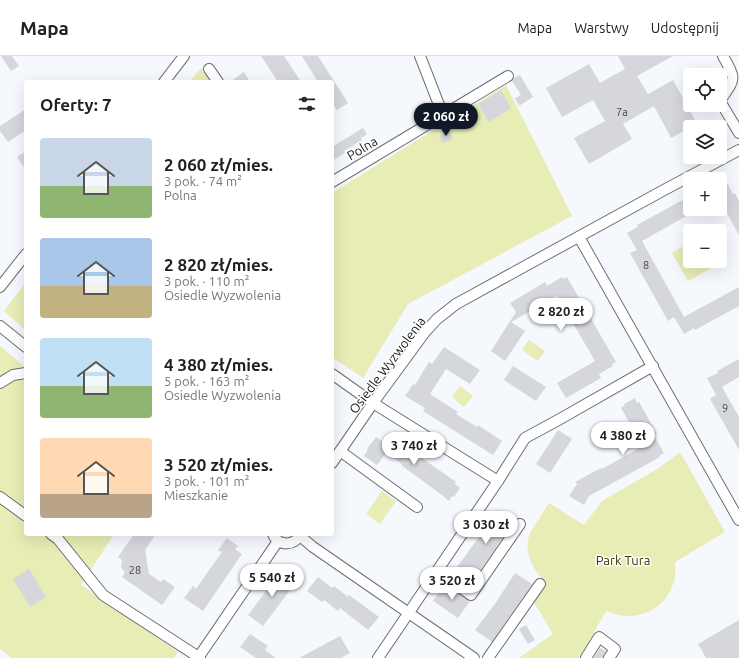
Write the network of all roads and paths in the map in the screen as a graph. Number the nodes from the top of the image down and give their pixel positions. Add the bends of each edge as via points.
1 (184, 56) edge
2 (420, 56) edge
3 (723, 56) edge
4 (209, 69) dead end
5 (508, 76) dead end
6 (166, 80) edge
7 (217, 80) edge
8 (443, 115) junction
9 (739, 133) edge
10 (739, 150) edge
11 (334, 181) edge
12 (579, 237) junction
13 (24, 257) edge
14 (0, 287) edge
15 (0, 326) edge
16 (24, 345) edge
17 (653, 366) junction
18 (24, 373) edge
19 (334, 375) edge
20 (0, 383) edge
21 (373, 403) junction
22 (340, 451) junction
23 (334, 460) edge
24 (498, 481) junction
25 (0, 497) edge
26 (417, 507) dead end
27 (24, 515) edge
28 (739, 520) edge
29 (520, 524) dead end
30 (54, 536) edge
31 (299, 536) edge
32 (301, 536) edge
33 (276, 538) edge
34 (437, 571) junction
35 (540, 584) dead end
36 (408, 613) junction
37 (199, 658) edge
38 (378, 658) edge
39 (474, 658) edge
40 (488, 658) edge
41 (586, 658) edge
42 (609, 658) edge

1 - 6 street
2 - 8 street
3 - 9 street via 732,72 733,81 720,101
4 - 7 street
5 - 8 street, Polna
8 - 11 street, Polna
10 - 12 street, Osiedle Wyzwolenia
12 - 17 street
12 - 21 street, Osiedle Wyzwolenia via 456,304 437,319 424,332
13 - 14 street
15 - 16 street
17 - 24 street via 525,438
17 - 28 street
18 - 20 street via 13,375
19 - 21 street
21 - 22 street, Osiedle Wyzwolenia
21 - 24 street
22 - 23 street, Osiedle Wyzwolenia
22 - 26 street
24 - 34 street
25 - 27 street
29 - 34 street via 471,595
30 - 37 street via 103,595
31 - 33 street via 296,541 290,543 284,543
32 - 36 street
33 - 37 street
34 - 36 street
35 - 40 street
36 - 38 street
36 - 39 street
41 - 42 street via 599,637 615,649

